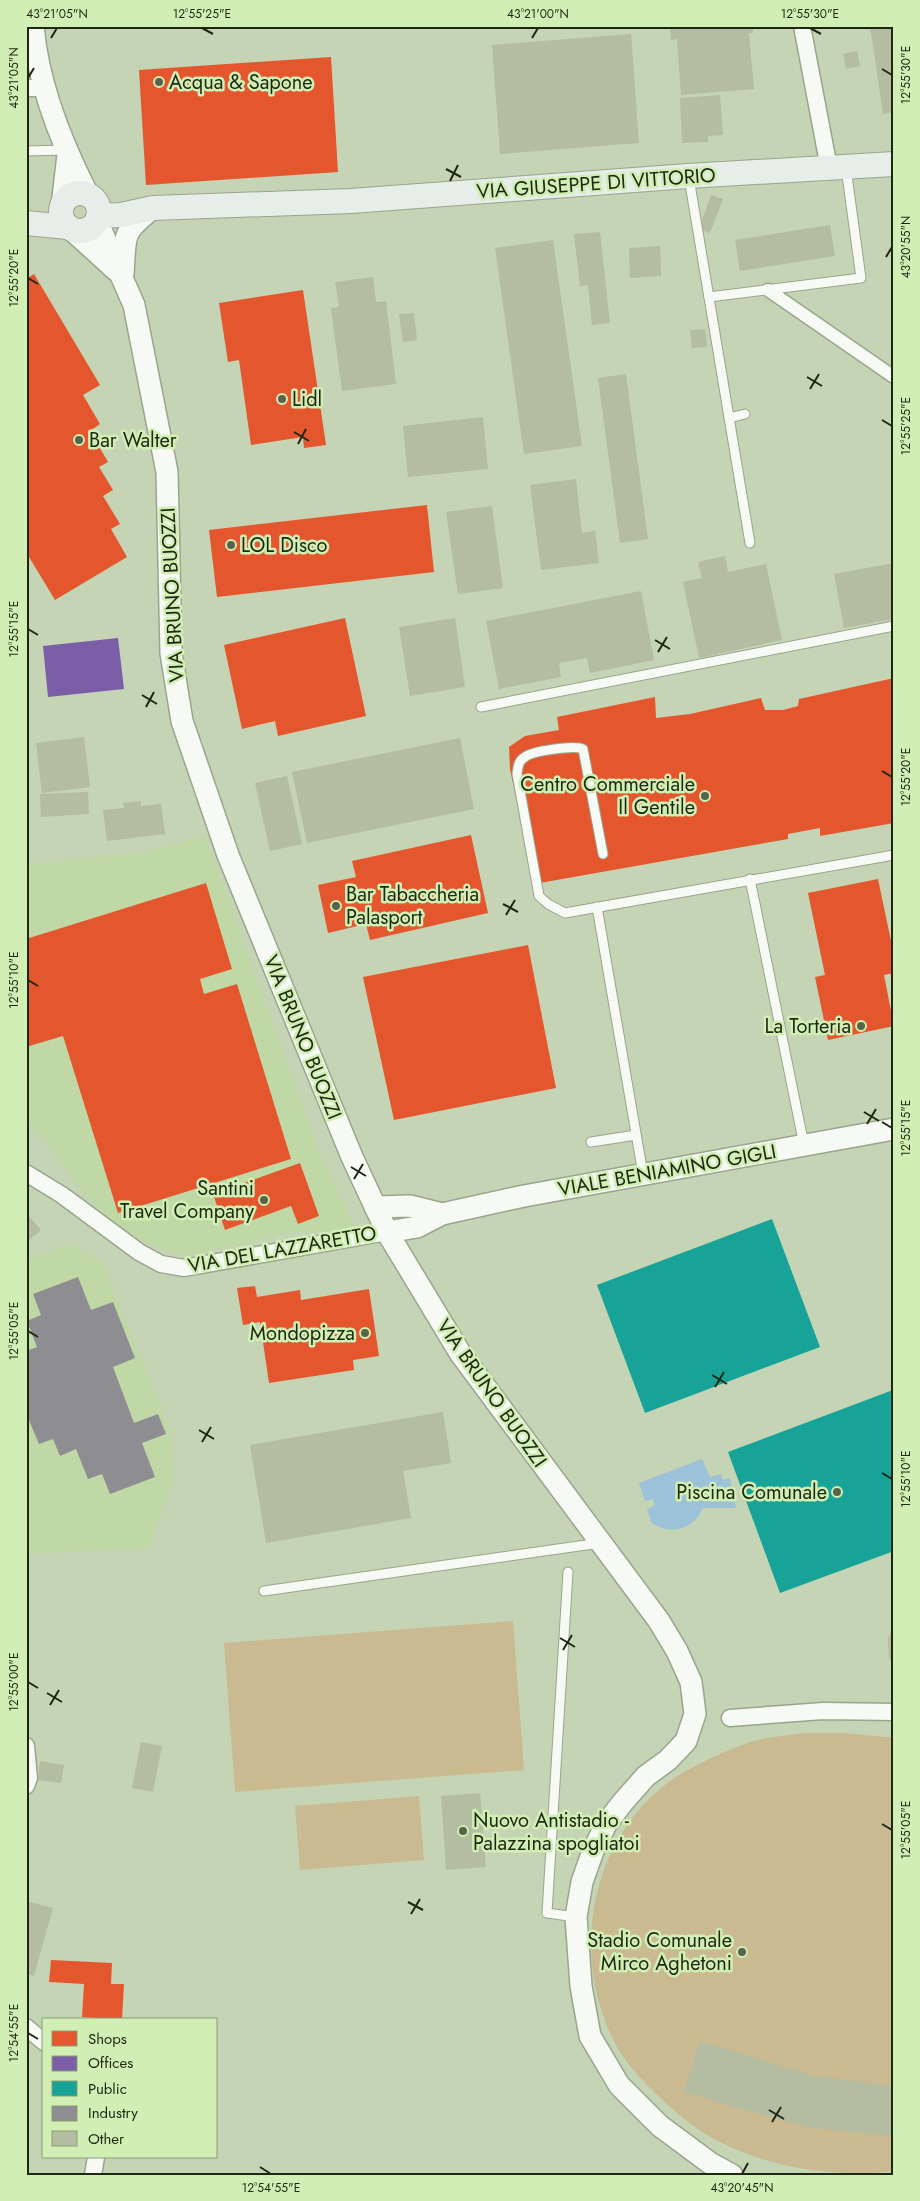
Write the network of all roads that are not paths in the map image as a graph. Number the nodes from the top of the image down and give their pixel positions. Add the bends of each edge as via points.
1 (33, 26) edge
2 (802, 26) edge
3 (36, 88) edge
4 (26, 151) edge
5 (67, 153) junction
6 (894, 164) edge
7 (837, 167) junction
8 (688, 176) junction
9 (94, 208) junction
10 (153, 208) junction
11 (65, 218) junction
12 (26, 223) edge
13 (123, 277) junction
14 (768, 290) junction
15 (709, 297) junction
16 (894, 377) edge
17 (745, 414) dead end
18 (729, 418) junction
19 (750, 543) dead end
20 (894, 626) edge
21 (482, 707) dead end
22 (603, 854) dead end
23 (894, 855) edge
24 (750, 879) junction
25 (597, 907) junction
26 (894, 1129) edge
27 (636, 1135) junction
28 (591, 1142) dead end
29 (804, 1145) junction
30 (26, 1173) edge
31 (643, 1174) junction
32 (375, 1206) junction
33 (442, 1214) junction
34 (387, 1232) junction
35 (600, 1542) junction
36 (568, 1572) dead end
37 (264, 1591) dead end
38 (894, 1712) edge
39 (730, 1718) dead end
40 (26, 1746) edge
41 (26, 1786) edge
42 (576, 1917) junction
43 (26, 2027) edge
44 (42, 2040) edge
45 (96, 2158) edge
46 (93, 2175) edge
47 (732, 2175) edge

1 - 3 street, VIA BRUNO BUOZZI
2 - 7 street
3 - 5 street, VIA BRUNO BUOZZI
4 - 5 lane
5 - 9 street, VIA BRUNO BUOZZI
5 - 11 street
6 - 7 main road, VIA GIUSEPPE DI VITTORIO
7 - 8 main road, VIA GIUSEPPE DI VITTORIO
7 - 14 lane via 861,278
8 - 10 main road, VIA GIUSEPPE DI VITTORIO via 351,201
8 - 15 lane
9 - 10 main road, VIA GIUSEPPE DI VITTORIO
9 - 11 main road, VIA GIUSEPPE DI VITTORIO via 82,232
9 - 11 main road, VIA GIUSEPPE DI VITTORIO via 74,192
9 - 13 street, VIA BRUNO BUOZZI
10 - 13 street, VIA BRUNO BUOZZI via 126,233
11 - 12 main road, VIA GIUSEPPE DI VITTORIO
11 - 13 street, VIA BRUNO BUOZZI
13 - 32 street, VIA BRUNO BUOZZI via 134,305 166,472 171,653 182,721 236,872
14 - 15 lane
14 - 16 street via 810,325
15 - 18 lane
17 - 18 lane
18 - 19 lane
20 - 21 lane
22 - 25 lane via 583,749 570,747 526,756 518,764 517,774 539,896 565,913
23 - 24 lane
24 - 25 lane
24 - 29 lane
25 - 27 lane
26 - 29 street, VIALE BENIAMINO GIGLI
27 - 28 lane
27 - 31 lane
29 - 31 street, VIALE BENIAMINO GIGLI
30 - 34 street, VIA DEL LAZZARETTO via 62,1195 139,1252 161,1264 184,1268
31 - 33 street, VIALE BENIAMINO GIGLI
32 - 33 street, VIALE BENIAMINO GIGLI via 410,1206
32 - 34 street, VIA BRUNO BUOZZI
33 - 34 street, VIALE BENIAMINO GIGLI via 417,1227
34 - 35 street, VIA BRUNO BUOZZI via 460,1353
35 - 37 lane
35 - 42 street, VIA BRUNO BUOZZI via 677,1650 691,1682 695,1714 686,1741 646,1776 606,1824 582,1882
36 - 42 lane via 548,1913
38 - 39 street via 823,1711
40 - 41 street via 29,1778
42 - 47 street via 581,1986 589,2034 620,2086 660,2126
43 - 44 street
45 - 46 street

